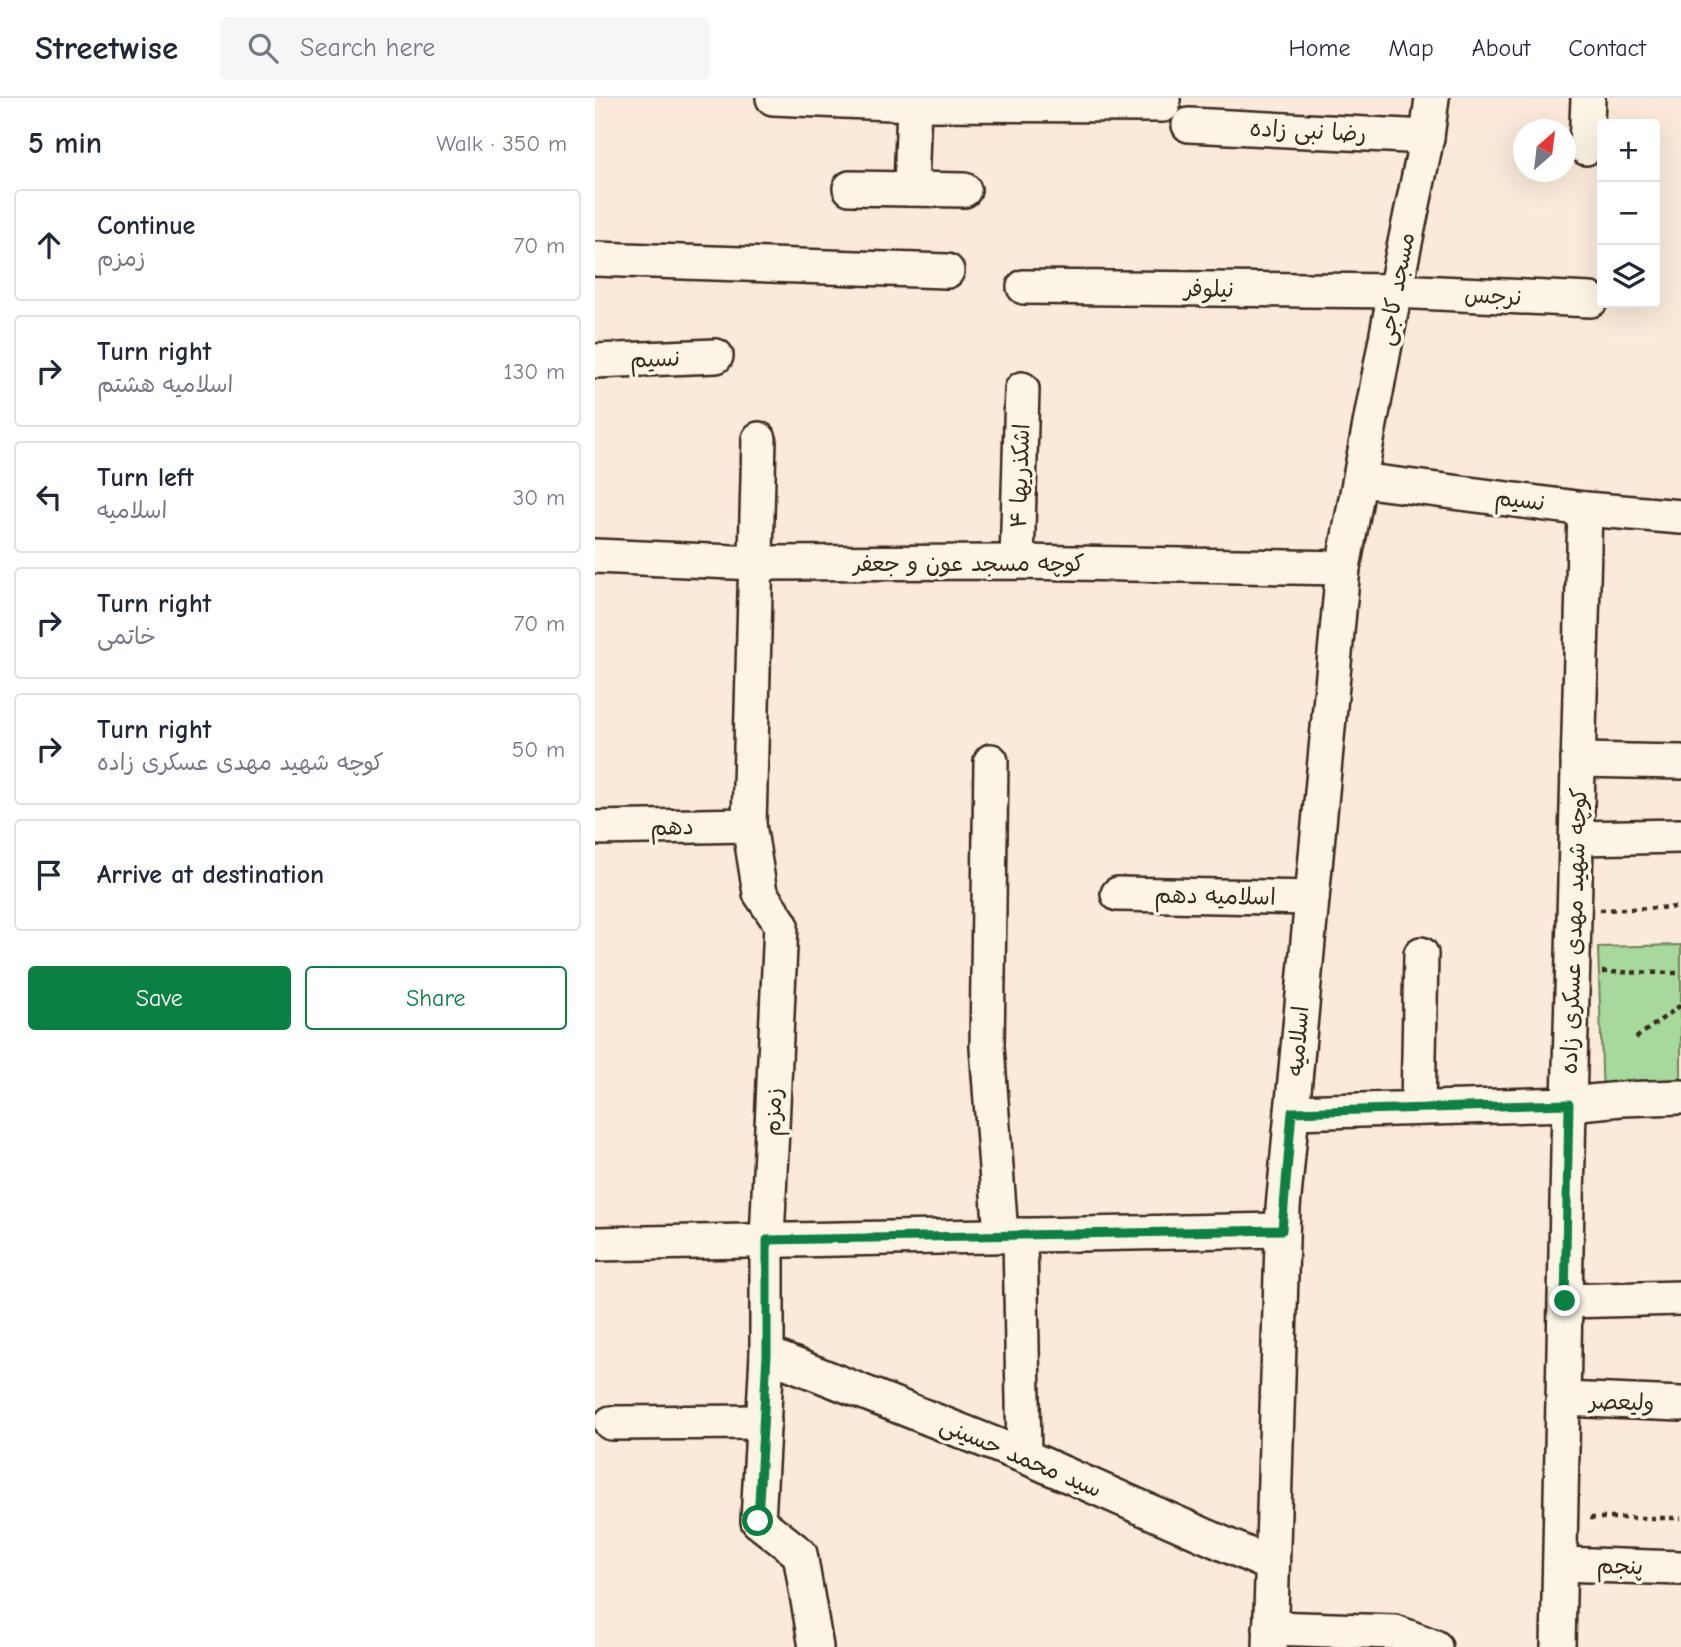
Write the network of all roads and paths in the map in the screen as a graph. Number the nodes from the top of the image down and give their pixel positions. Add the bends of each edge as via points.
1 (773, 98) edge
2 (1163, 98) edge
3 (1432, 98) edge
4 (1588, 98) edge
5 (914, 104) junction
6 (1189, 125) dead end
7 (1427, 137) junction
8 (1586, 148) dead end
9 (850, 188) dead end
10 (911, 189) junction
11 (964, 190) dead end
12 (595, 259) edge
13 (947, 271) dead end
14 (1024, 287) dead end
15 (1395, 291) junction
16 (1591, 300) dead end
17 (716, 356) dead end
18 (595, 361) edge
19 (1022, 390) dead end
20 (759, 439) dead end
21 (1360, 480) junction
22 (1584, 509) junction
23 (1681, 517) edge
24 (595, 556) edge
25 (1017, 562) junction
26 (756, 563) junction
27 (1343, 568) junction
28 (1579, 760) junction
29 (991, 761) dead end
30 (1681, 762) edge
31 (749, 825) junction
32 (595, 828) edge
33 (1681, 836) edge
34 (1577, 838) junction
35 (1118, 894) dead end
36 (1312, 898) junction
37 (1681, 907) edge
38 (1575, 911) junction
39 (1421, 954) dead end
40 (1573, 972) junction
41 (1681, 973) edge
42 (1681, 1005) edge
43 (1636, 1038) dead end
44 (1681, 1097) edge
45 (1569, 1104) junction
46 (1418, 1108) junction
47 (1292, 1112) junction
48 (1282, 1230) junction
49 (1011, 1235) junction
50 (767, 1240) junction
51 (595, 1244) edge
52 (1681, 1298) edge
53 (1565, 1301) junction
54 (767, 1354) junction
55 (1563, 1399) junction
56 (1681, 1404) edge
57 (764, 1422) junction
58 (611, 1423) dead end
59 (1024, 1456) junction
60 (1561, 1517) junction
61 (1681, 1518) edge
62 (1560, 1564) junction
63 (1272, 1565) junction
64 (1681, 1568) edge
65 (1270, 1638) edge
66 (816, 1647) edge
67 (1435, 1647) edge
68 (1558, 1647) edge

1 - 5 street
2 - 5 street via 1163,105
3 - 7 street, مسجد کاجی
4 - 8 street
5 - 10 street
6 - 7 street, رضا نبی زاده
7 - 15 street, مسجد کاجی
9 - 10 street
10 - 11 street
12 - 13 street
14 - 15 street, نیلوفر
15 - 16 street, نرجس
15 - 21 street, مسجد کاجی
17 - 18 street, نسیم
19 - 25 street, اشکذریها ۴
20 - 26 street, زمزم
21 - 22 street, نسیم
21 - 27 street, اسلامیه
22 - 23 street, نسیم
22 - 28 street, کوچه شهید مهدی عسکری زاده
24 - 26 street, کوچه مسجد عون و جعفر
25 - 26 street, کوچه مسجد عون و جعفر
25 - 27 street, کوچه مسجد عون و جعفر
26 - 31 street, زمزم
27 - 36 street, اسلامیه
28 - 30 street
28 - 34 street, کوچه شهید مهدی عسکری زاده
29 - 49 street via 987,1047
31 - 32 street, دهم
31 - 50 street, زمزم via 760,893 781,924
33 - 34 street
34 - 38 street, کوچه شهید مهدی عسکری زاده
35 - 36 street, اسلامیه دهم
36 - 47 street, اسلامیه
37 - 38 path
38 - 40 street, کوچه شهید مهدی عسکری زاده
39 - 46 street
40 - 41 path
40 - 45 street, کوچه شهید مهدی عسکری زاده
42 - 43 path
44 - 45 street
45 - 46 street
45 - 53 street, کوچه شهید مهدی عسکری زاده
46 - 47 street
47 - 48 street, اسلامیه
48 - 49 street
48 - 63 street, اسلامیه
49 - 50 street
49 - 59 street
50 - 51 street
50 - 54 street, زمزم
52 - 53 street
53 - 55 street, کوچه شهید مهدی عسکری زاده
54 - 57 street, زمزم
54 - 59 street, سید محمد حسینی
55 - 56 street, ولیعصر
55 - 60 street, کوچه شهید مهدی عسکری زاده
57 - 58 street
57 - 66 street, زمزم via 758,1521 800,1555
59 - 63 street, سید محمد حسینی
60 - 61 path
60 - 62 street, کوچه شهید مهدی عسکری زاده
62 - 64 street, پنجم
62 - 68 street, کوچه شهید مهدی عسکری زاده
63 - 65 street, اسلامیه
65 - 67 street via 1395,1632

